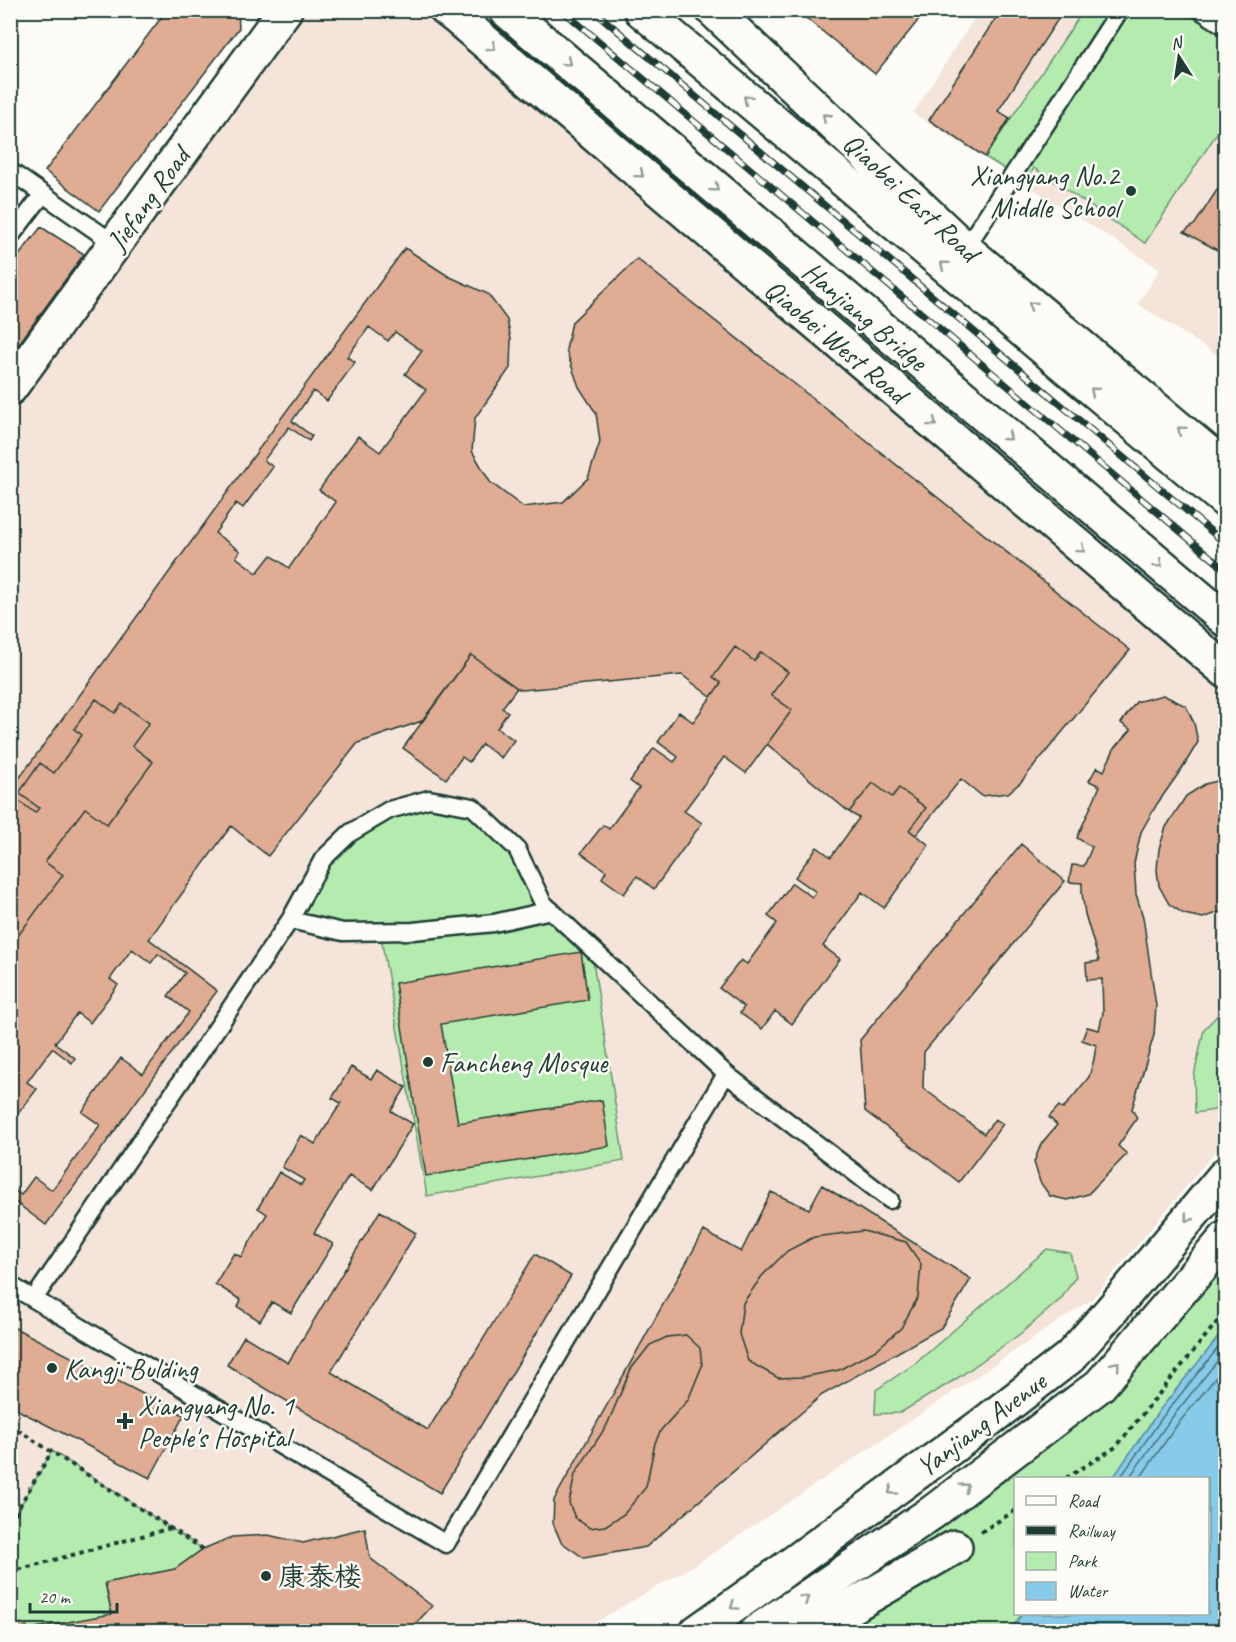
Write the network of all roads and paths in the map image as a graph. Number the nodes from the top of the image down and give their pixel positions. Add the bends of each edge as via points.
1 (285, 10) edge
2 (447, 10) edge
3 (506, 10) edge
4 (641, 10) edge
5 (713, 10) edge
6 (1120, 10) edge
7 (1200, 10) edge
8 (1226, 27) edge
9 (10, 171) edge
10 (43, 194) junction
11 (10, 237) edge
12 (115, 244) junction
13 (966, 249) junction
14 (10, 387) edge
15 (1226, 468) edge
16 (1226, 501) edge
17 (1226, 620) edge
18 (1226, 671) edge
19 (551, 910) junction
20 (290, 920) junction
21 (726, 1074) junction
22 (1226, 1173) edge
23 (890, 1200) dead end
24 (1226, 1238) edge
25 (10, 1285) edge
26 (34, 1299) junction
27 (1226, 1311) edge
28 (10, 1425) edge
29 (52, 1452) junction
30 (1069, 1477) edge
31 (1014, 1511) edge
32 (10, 1522) edge
33 (171, 1528) junction
34 (955, 1547) joint
35 (203, 1549) dead end
36 (10, 1572) edge
37 (697, 1632) edge
38 (756, 1632) edge
39 (807, 1632) edge

1 - 12 main road, Jiefang Road
2 -> 18 main road, Qiaobei West Road
3 -> 17 main road, Hanjiang Bridge
16 -> 4 main road
13 -> 5 main road, Qiaobei East Road
6 - 13 lane
7 - 8 lane
9 - 10 lane
10 - 11 lane
10 - 12 lane
12 - 14 main road, Jiefang Road
15 -> 13 main road, Qiaobei East Road
19 - 20 lane via 494,923 413,931 343,932
19 - 20 lane via 543,903 517,849 473,807 429,799 389,810 350,832 323,859
19 - 21 lane
20 - 26 lane
21 - 23 lane
21 - 26 lane via 446,1544
22 -> 37 main road, Yanjiang Avenue via 1070,1357
38 -> 24 main road, Yanjiang Avenue via 933,1512 1100,1385
25 - 26 lane
27 - 30 path via 1116,1447
28 - 29 path
29 - 32 path
29 - 33 path
31 - 34 path
33 - 35 path
33 - 36 path
34 - 39 main road

